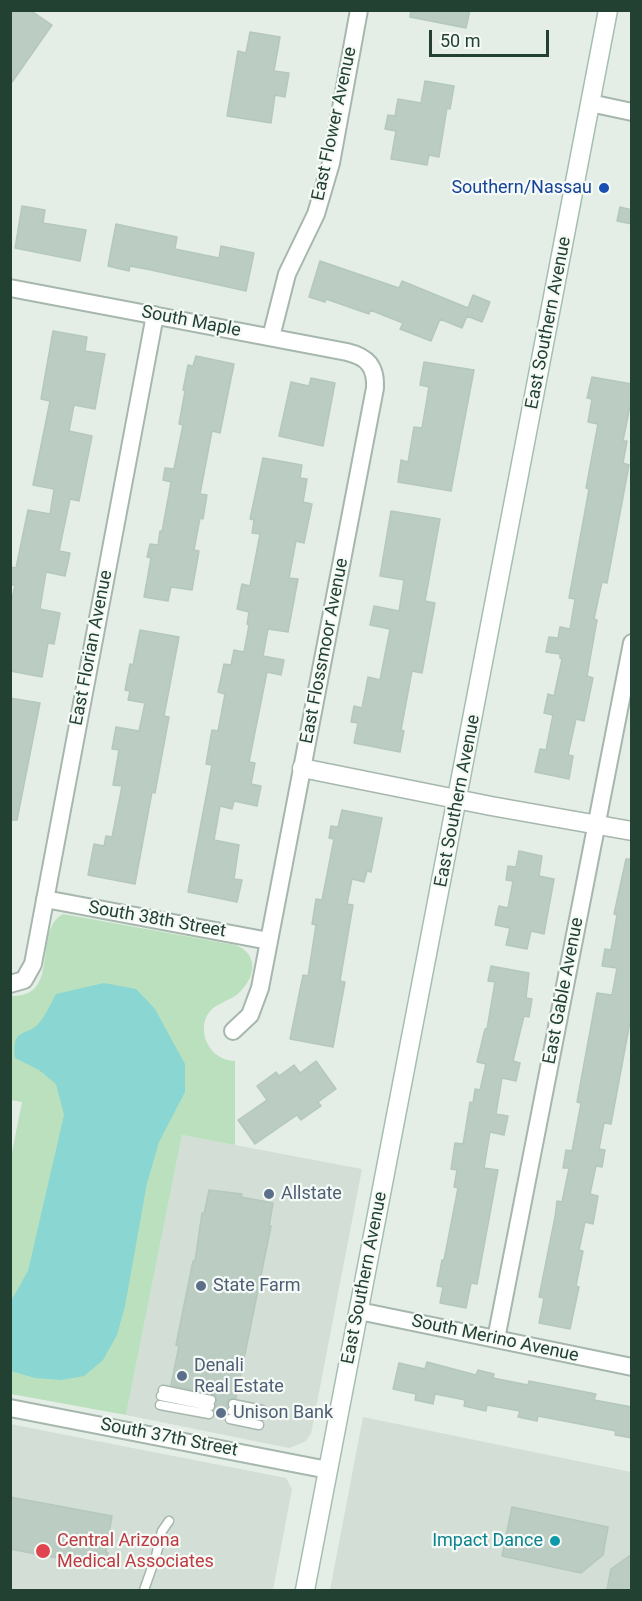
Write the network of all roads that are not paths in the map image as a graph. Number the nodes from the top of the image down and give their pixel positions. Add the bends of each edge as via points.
1 (358, 10) edge
2 (608, 10) edge
3 (591, 103) junction
4 (632, 112) edge
5 (10, 288) edge
6 (155, 315) junction
7 (271, 337) junction
8 (370, 363) joint
9 (632, 643) edge
10 (302, 768) junction
11 (458, 800) junction
12 (597, 825) junction
13 (632, 831) edge
14 (45, 899) junction
15 (269, 941) junction
16 (17, 982) edge
17 (233, 1032) dead end
18 (359, 1311) junction
19 (496, 1339) junction
20 (632, 1366) edge
21 (210, 1407) joint
22 (10, 1408) edge
23 (261, 1417) joint
24 (328, 1470) junction
25 (169, 1521) dead end
26 (144, 1590) edge
27 (305, 1590) edge

1 - 7 street, East Flower Avenue via 331,163 316,214 287,274
2 - 3 main road, East Southern Avenue
3 - 4 street
3 - 11 main road, East Southern Avenue
5 - 6 street, South Maple
6 - 7 street, South Maple
6 - 14 street, East Florian Avenue
7 - 8 street, South Maple via 348,352
8 - 10 street, East Flossmoor Avenue via 375,388
9 - 12 street, East Gable Avenue
10 - 11 main road
10 - 15 street, East Flossmoor Avenue
11 - 12 main road
11 - 18 main road, East Southern Avenue
12 - 13 main road
12 - 19 street, East Gable Avenue
14 - 15 street, South 38th Street
14 - 16 street, East Florian Avenue via 33,964
15 - 17 street, East Flossmoor Avenue via 256,1002 250,1015
18 - 19 street, South Merino Avenue
18 - 24 main road, East Southern Avenue
19 - 20 street, South Merino Avenue
21 - 21 lane via 161,1397
22 - 24 street, South 37th Street
23 - 23 lane via 232,1411
24 - 27 main road, East Southern Avenue
25 - 26 lane via 162,1531

